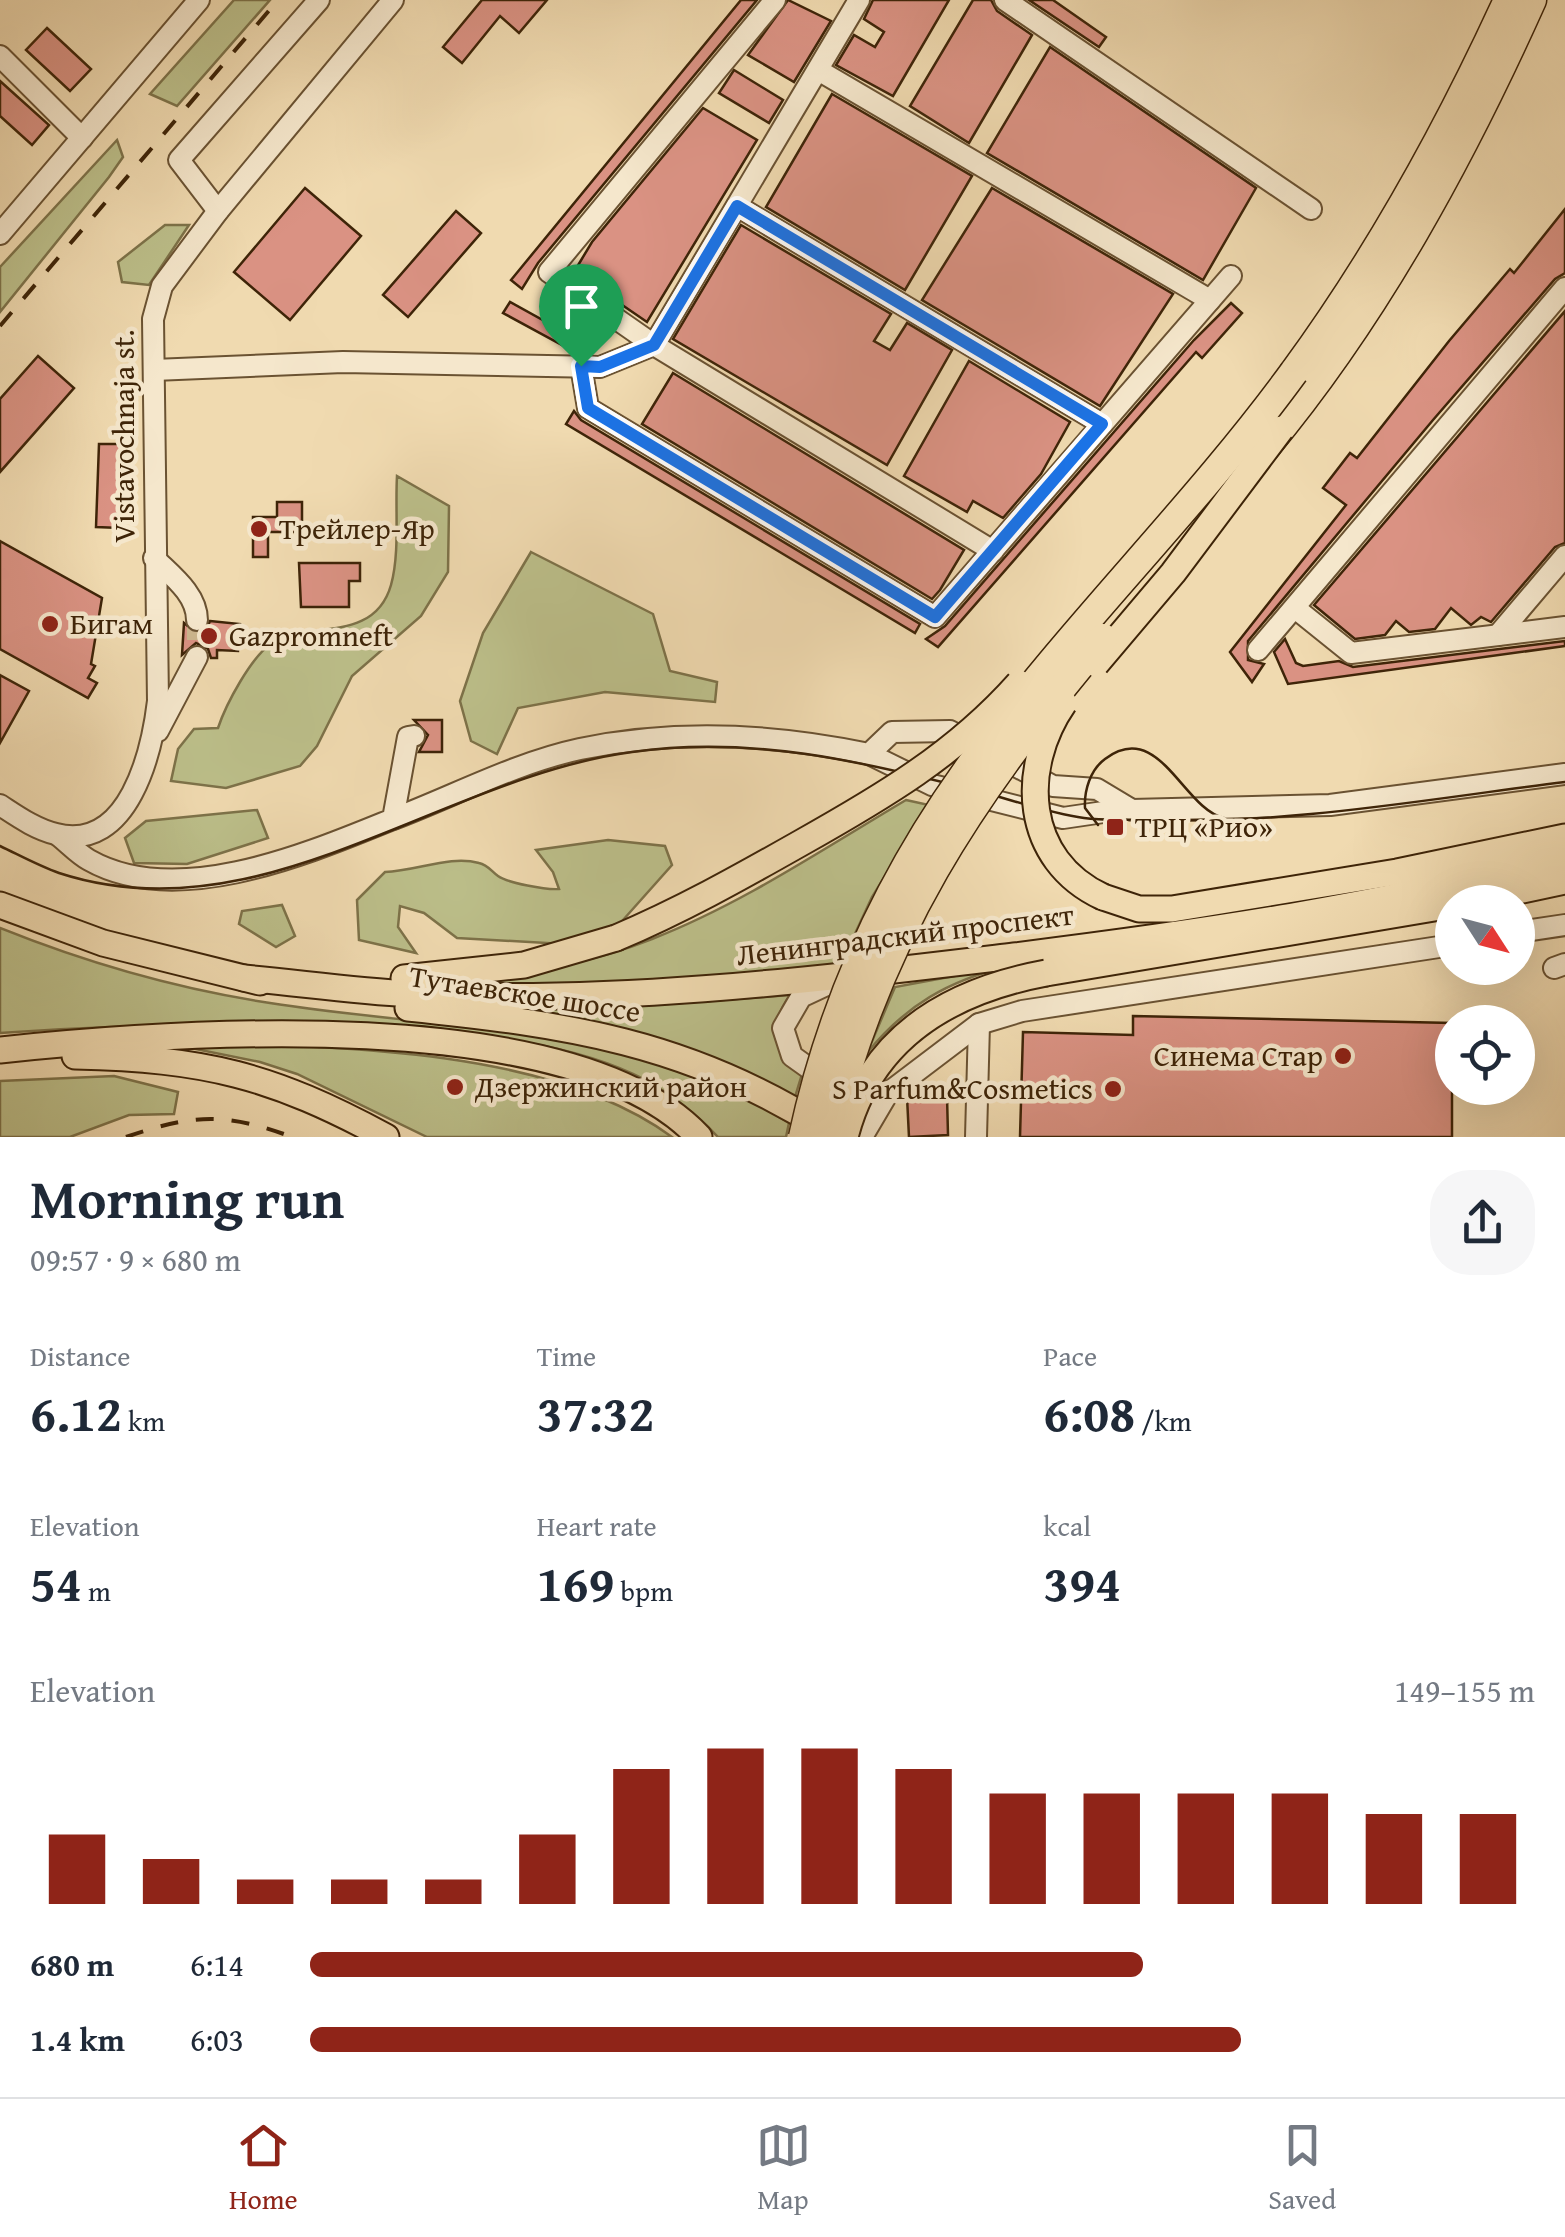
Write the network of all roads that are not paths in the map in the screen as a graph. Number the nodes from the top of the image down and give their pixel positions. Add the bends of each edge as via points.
1 (199, 0) edge
2 (319, 0) edge
3 (393, 0) edge
4 (774, 0) edge
5 (860, 0) edge
6 (1005, 0) edge
7 (1508, 0) edge
8 (1532, 0) edge
9 (0, 56) edge
10 (818, 70) junction
11 (82, 138) junction
12 (737, 206) junction
13 (1310, 209) dead end
14 (218, 211) junction
15 (0, 234) edge
16 (1231, 276) dead end
17 (1565, 288) edge
18 (1210, 300) junction
19 (654, 345) junction
20 (581, 366) junction
21 (154, 370) junction
22 (1294, 372) junction
23 (1102, 424) junction
24 (1281, 429) junction
25 (993, 550) junction
26 (1565, 556) edge
27 (154, 558) junction
28 (1296, 608) junction
29 (197, 620) tunnel mouth
30 (1565, 627) edge
31 (1498, 635) junction
32 (1258, 650) dead end
33 (197, 657) tunnel mouth
34 (414, 736) dead end
35 (154, 738) junction
36 (869, 754) junction
37 (1565, 774) edge
38 (0, 805) edge
39 (1124, 809) junction
40 (393, 819) junction
41 (59, 836) junction
42 (1565, 837) edge
43 (1565, 856) edge
44 (1565, 882) edge
45 (1535, 888) edge
46 (0, 905) edge
47 (1435, 908) edge
48 (1565, 925) edge
49 (1535, 929) edge
50 (1435, 947) edge
51 (244, 978) junction
52 (840, 979) junction
53 (979, 1024) junction
54 (0, 1052) edge
55 (888, 1093) junction
56 (386, 1137) edge
57 (698, 1137) edge
58 (802, 1137) edge
59 (828, 1137) edge
60 (842, 1137) edge
61 (862, 1137) edge
62 (976, 1137) edge

1 - 11 street
2 - 14 street via 180,160
3 - 14 street, Vistavochnaja st.
4 - 19 street via 549,272
5 - 10 street
6 - 13 street
7 - 22 highway via 1397,216
8 - 24 highway via 1397,260
9 - 11 street
10 - 12 street
10 - 18 street
11 - 15 street
12 - 19 street
12 - 23 street
14 - 21 street, Vistavochnaja st. via 162,286 153,318
16 - 18 street
17 - 28 street
18 - 23 street
19 - 20 street via 600,367
19 - 25 street
20 - 21 street via 343,362
20 - 25 street via 588,408 935,617
21 - 27 street, Vistavochnaja st.
22 - 51 main road, bridge via 1002,702 908,782 752,870 616,938 558,959 418,978
22 - 58 highway, bridge via 944,804 858,964
23 - 25 street
24 - 42 main road, bridge via 1173,573 1062,704 1041,740 1032,785 1040,830 1070,875 1102,898 1139,909 1172,909
24 - 59 highway, bridge via 1056,694 964,818 882,971
26 - 31 street
27 - 29 street via 185,590
27 - 35 street, Vistavochnaja st.
28 - 31 street via 1351,653
28 - 32 street
30 - 31 street
33 - 35 street
34 - 40 street via 408,737
35 - 41 street, Vistavochnaja st. via 124,808 88,833
36 - 39 street via 932,785 1063,818
36 - 39 street via 892,732 950,731 1052,786 1106,792
36 - 40 street via 781,738 658,737 578,750 513,770
37 - 39 street via 1330,806
38 - 41 street
40 - 41 street via 233,874 182,879 140,876 90,861
43 - 52 main road, Ленинградский проспект via 1311,912
44 - 45 main road
46 - 51 main road via 104,943
47 - 60 main road, Ленинградский проспект, bridge via 1046,972 975,990 918,1021 876,1067
48 - 49 street
50 - 53 street via 1022,1011
51 - 52 main road, Ленинградский проспект via 410,994 582,995
51 - 60 main road, Тутаевское шоссе via 619,1038 730,1078
52 - 55 street via 793,1005 783,1028 786,1046 800,1064 849,1093
53 - 55 street
53 - 62 street
54 - 56 main road via 232,1070 318,1101
54 - 57 main road via 169,1035 346,1035 540,1059 634,1090
55 - 61 street

